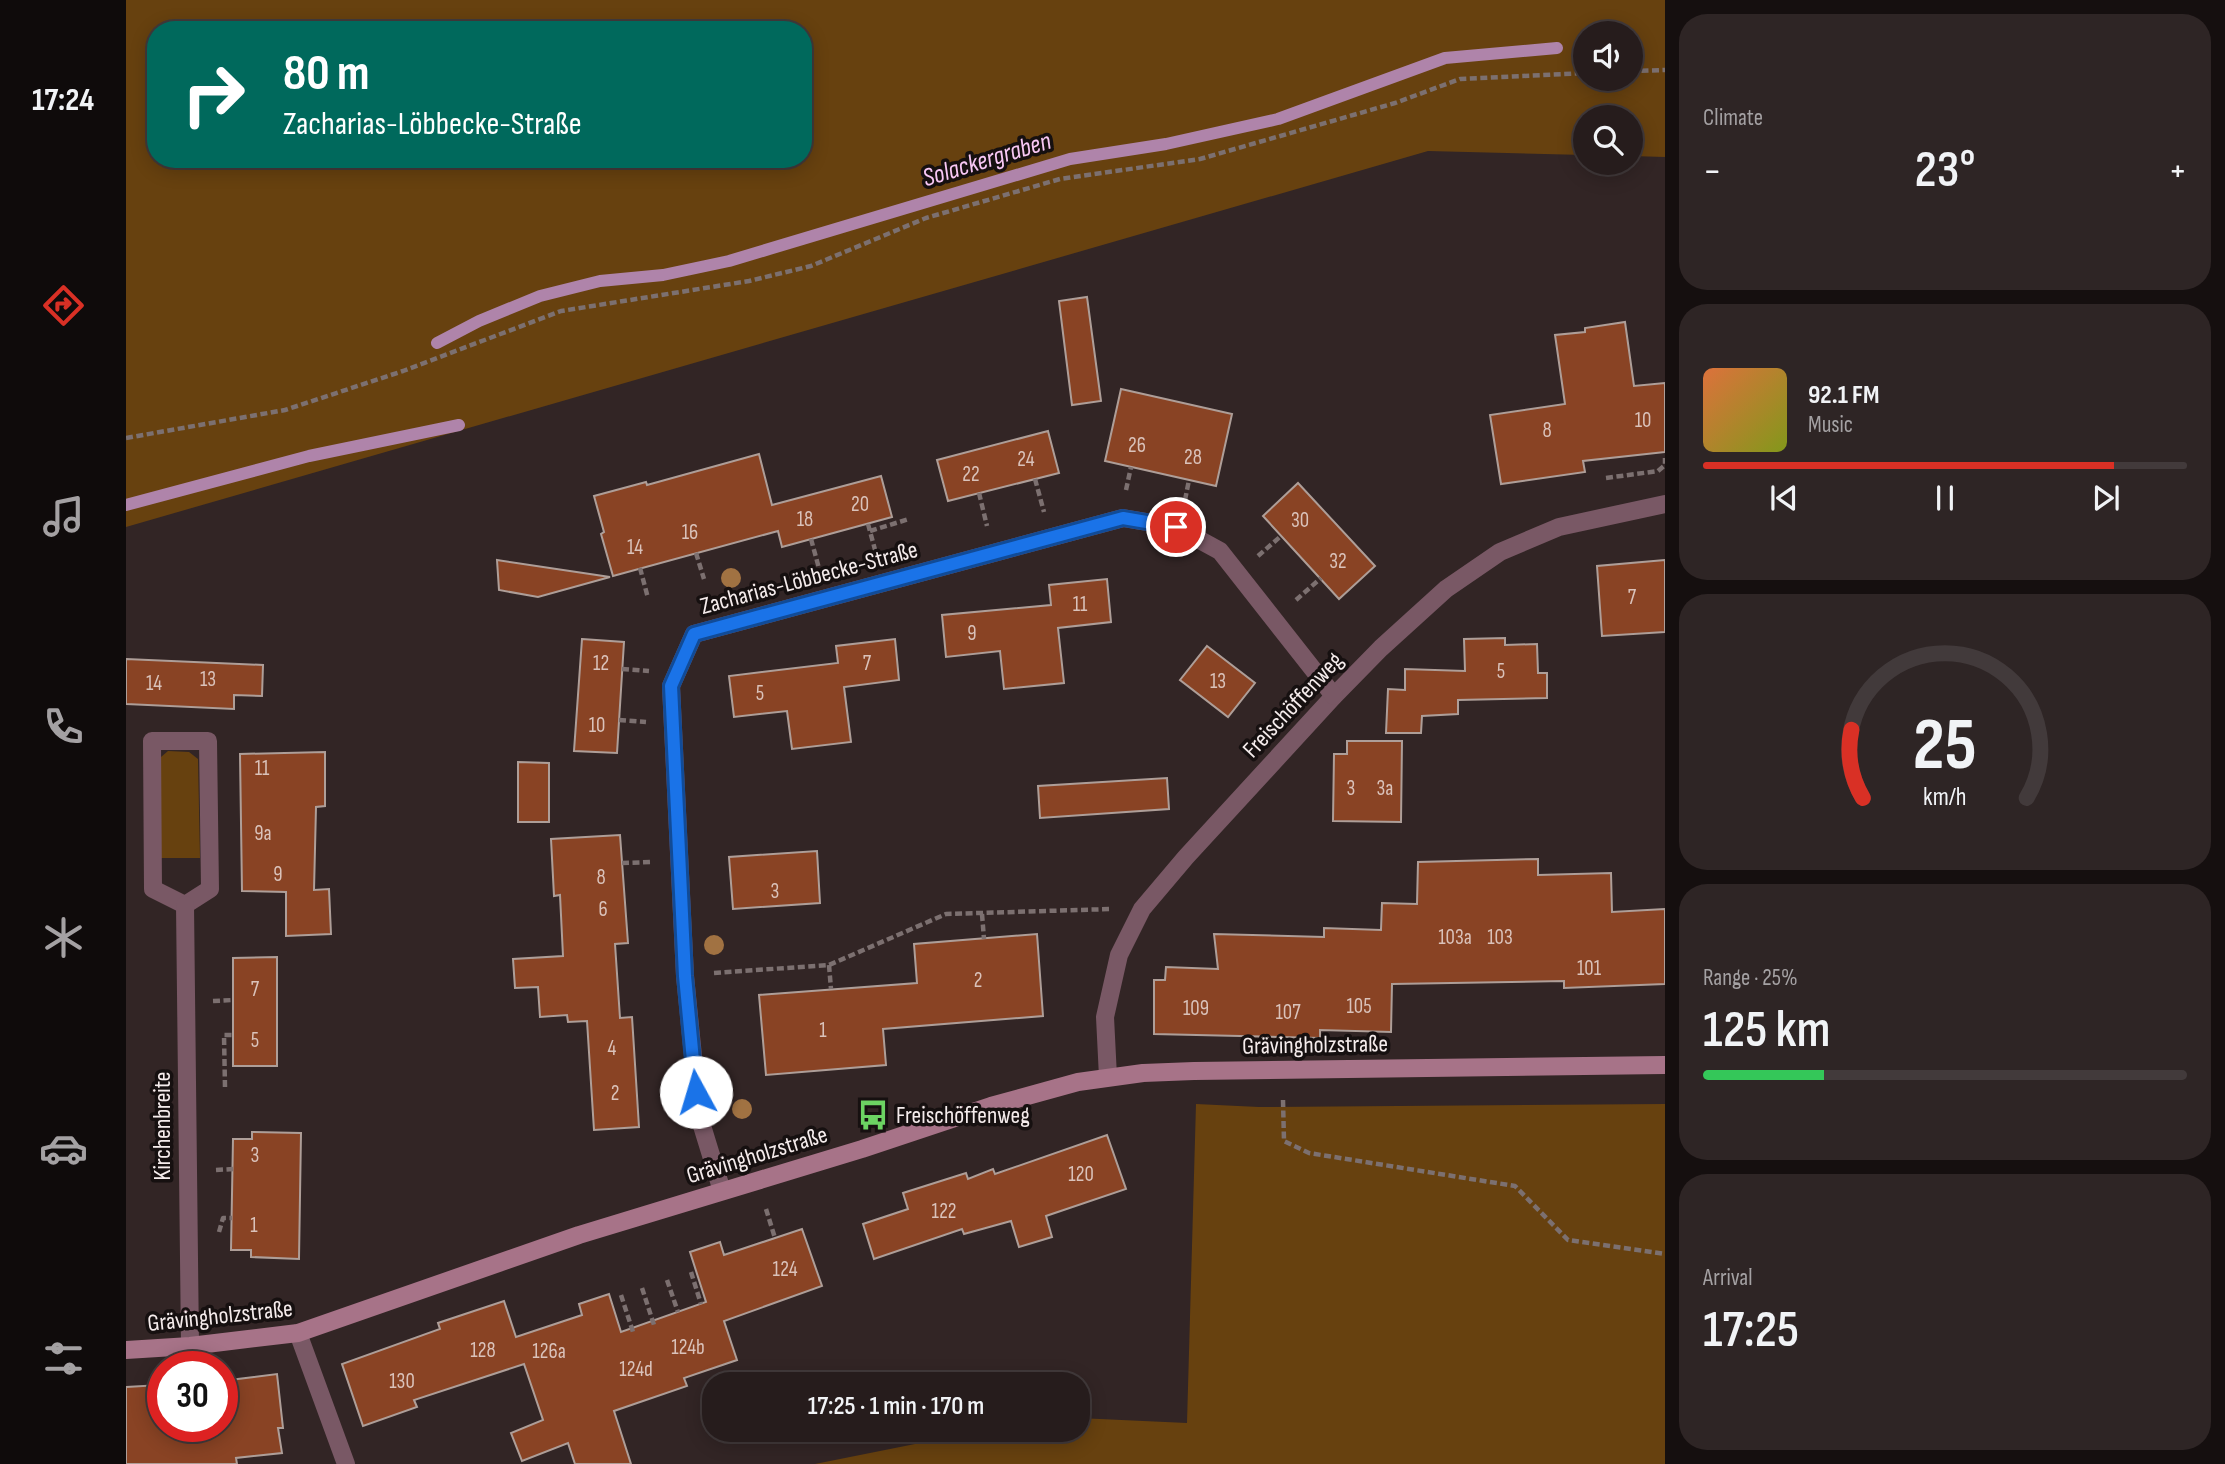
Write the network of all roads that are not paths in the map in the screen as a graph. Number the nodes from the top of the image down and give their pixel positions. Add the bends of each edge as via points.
1 (1665, 504) edge
2 (1334, 696) junction
3 (185, 905) junction
4 (1665, 1065) edge
5 (1108, 1077) junction
6 (722, 1191) junction
7 (298, 1334) junction
8 (190, 1346) junction
9 (126, 1350) edge
10 (346, 1464) edge

1 - 2 street, Freischöffenweg via 1559,527 1500,552 1446,589
2 - 5 street, Freischöffenweg via 1142,909 1119,955 1105,1017
2 - 6 street, Zacharias-Löbbecke-Straße via 1220,551 1176,527 1123,518 694,634 671,686 685,976 699,1116
3 - 3 street via 153,889 152,741 208,741 210,889
3 - 8 street, Kirchenbreite
4 - 5 main road, Grävingholzstraße via 1194,1070
5 - 6 main road, Grävingholzstraße via 991,1106
6 - 7 main road, Grävingholzstraße via 579,1235
7 - 8 main road, Grävingholzstraße
7 - 10 street
8 - 9 main road, Grävingholzstraße

